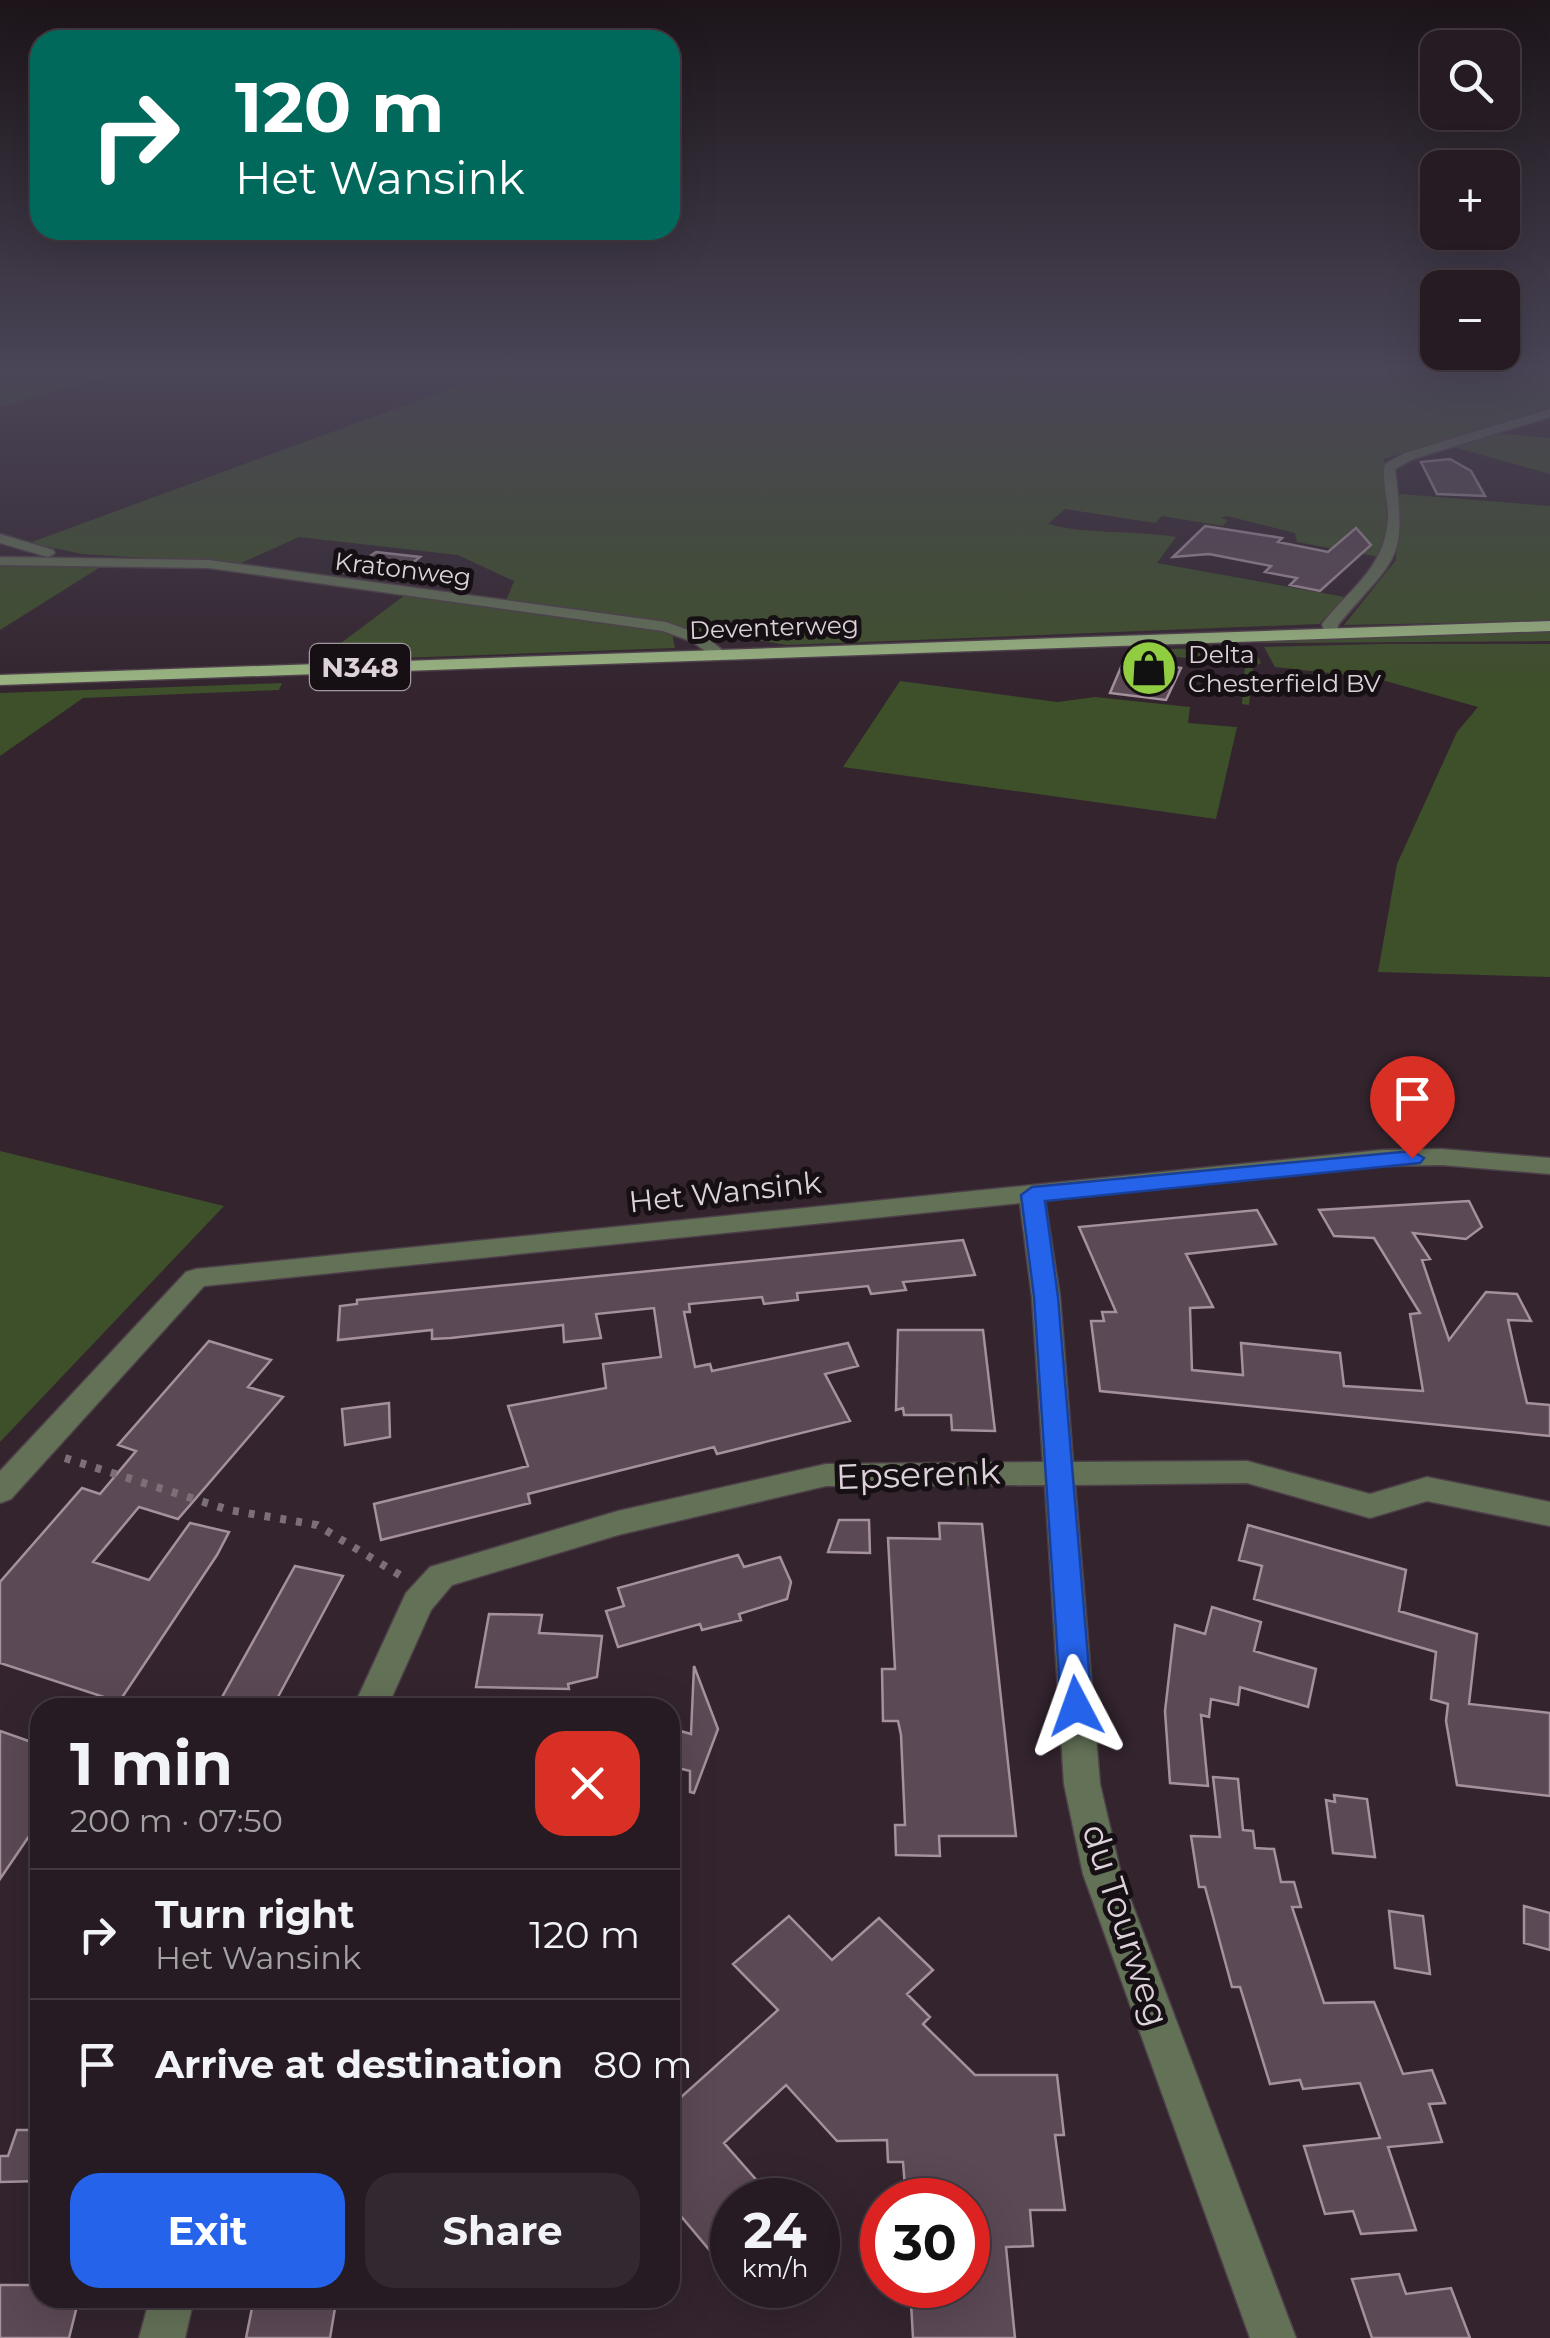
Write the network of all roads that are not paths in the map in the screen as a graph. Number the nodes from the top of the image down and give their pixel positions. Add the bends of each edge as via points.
1 (1391, 478) edge
2 (0, 538) edge
3 (72, 560) junction
4 (0, 561) edge
5 (1550, 626) edge
6 (1331, 632) junction
7 (720, 654) junction
8 (0, 680) edge
9 (1550, 1166) edge
10 (1032, 1195) junction
11 (1059, 1471) junction
12 (0, 1491) edge
13 (1550, 1514) edge
14 (375, 1698) edge
15 (170, 2308) edge
16 (162, 2338) edge
17 (1273, 2338) edge

1 - 6 street via 1393,550 1330,624
2 - 3 street, Kratonweg
3 - 4 street, Kratonweg
3 - 7 street, Kratonweg via 209,564 666,627
5 - 6 main road, Deventerweg / N348
6 - 7 main road, Deventerweg / N348
7 - 8 main road, Deventerweg / N348
9 - 10 street, Het Wansink via 1382,1158
10 - 11 street, du Tourweg
10 - 12 street, Het Wansink via 196,1278
11 - 13 street, Epserenk via 1247,1472 1370,1506 1427,1489
11 - 14 street, Epserenk via 826,1475 455,1569 426,1591
11 - 17 street, du Tourweg via 1082,1784 1102,1874
15 - 16 street

